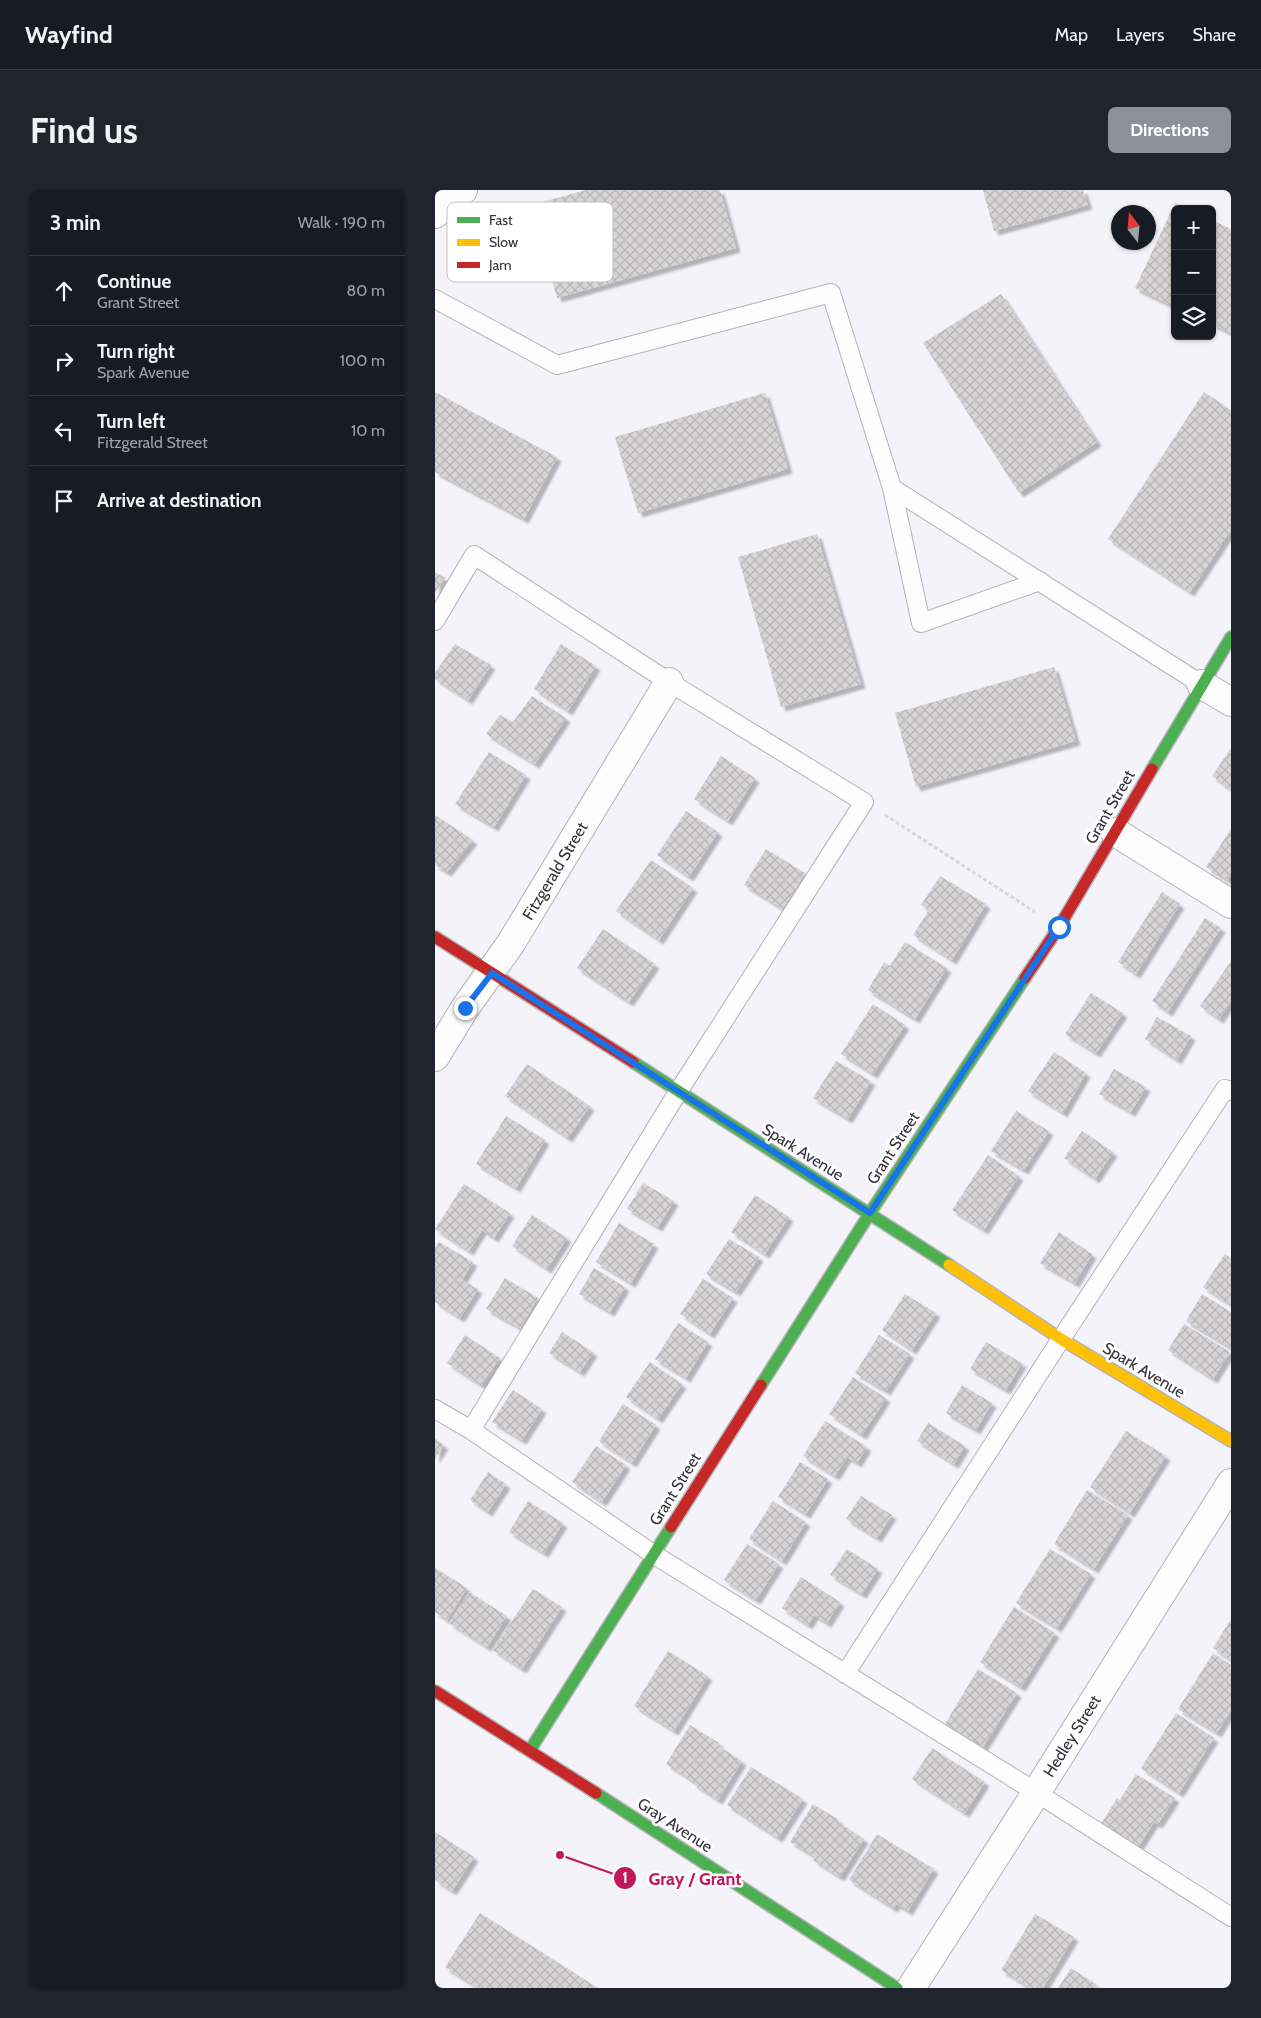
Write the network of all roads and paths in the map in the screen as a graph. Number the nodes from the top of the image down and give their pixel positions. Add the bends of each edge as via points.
1 (463, 190) edge
2 (437, 204) edge
3 (435, 299) edge
4 (892, 488) junction
5 (1040, 581) junction
6 (435, 621) edge
7 (1231, 637) edge
8 (669, 682) junction
9 (1201, 684) junction
10 (1231, 702) edge
11 (864, 802) junction
12 (1115, 832) junction
13 (1231, 904) edge
14 (1027, 907) dead end
15 (435, 938) edge
16 (492, 973) junction
17 (435, 1057) edge
18 (1231, 1090) edge
19 (678, 1092) junction
20 (870, 1213) junction
21 (1061, 1339) junction
22 (435, 1408) edge
23 (471, 1430) junction
24 (1231, 1441) edge
25 (1231, 1483) edge
26 (653, 1554) junction
27 (845, 1674) junction
28 (435, 1691) edge
29 (530, 1750) junction
30 (1036, 1793) junction
31 (1230, 1913) edge
32 (897, 1988) edge
33 (911, 1988) edge

1 - 2 street
3 - 4 lane via 557,365 831,293
4 - 5 lane
4 - 5 lane via 921,623
5 - 9 lane
6 - 8 lane via 474,556
7 - 9 street, Grant Street
8 - 11 lane
8 - 16 street, Fitzgerald Street
9 - 10 street
9 - 12 street, Grant Street
11 - 14 path
11 - 19 lane
12 - 13 street
12 - 20 street, Grant Street via 1059,927
15 - 16 street, Spark Avenue
16 - 17 street, Fitzgerald Street via 465,1008
16 - 19 street, Spark Avenue
18 - 21 lane via 1225,1089
19 - 20 street, Spark Avenue
19 - 23 lane
20 - 21 street, Spark Avenue
20 - 26 street, Grant Street
21 - 24 street, Spark Avenue
21 - 27 lane
22 - 23 lane
23 - 26 lane
25 - 30 street, Hedley Street
26 - 27 lane
26 - 29 street, Grant Street
27 - 30 lane
28 - 29 street, Gray Avenue
29 - 32 street, Gray Avenue
30 - 31 lane
30 - 33 street, Hedley Street

